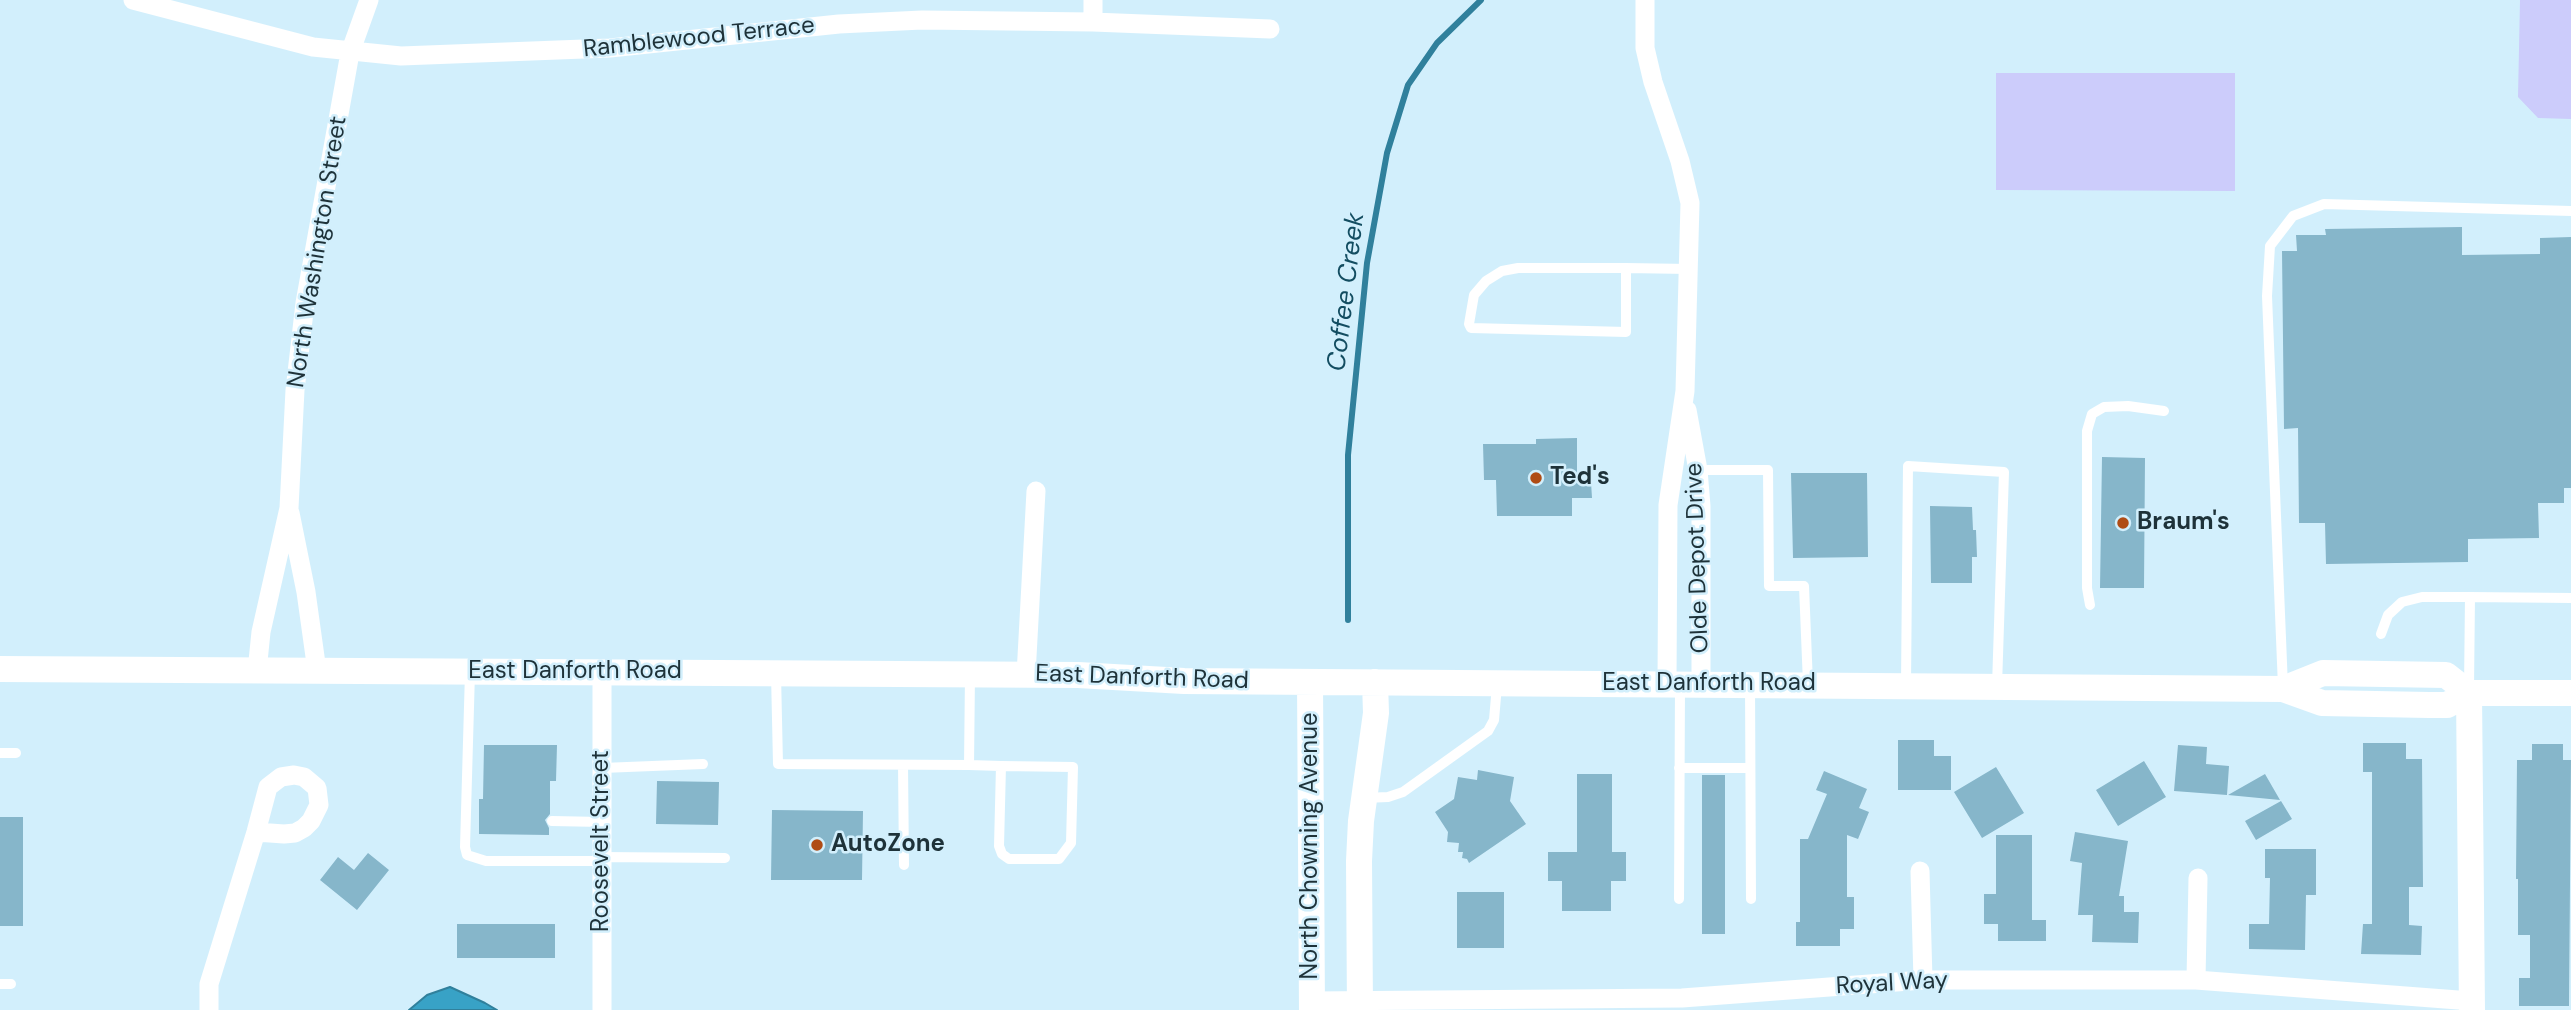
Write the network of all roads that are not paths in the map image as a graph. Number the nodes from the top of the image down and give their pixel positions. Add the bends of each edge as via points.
1 (133, 0) edge
2 (369, 0) edge
3 (1093, 0) edge
4 (1645, 0) edge
5 (1093, 22) junction
6 (1270, 29) dead end
7 (350, 53) junction
8 (2571, 211) edge
9 (1626, 268) junction
10 (1689, 269) junction
11 (1685, 391) junction
12 (2164, 411) dead end
13 (1698, 470) junction
14 (1037, 491) dead end
15 (289, 508) junction
16 (2470, 597) junction
17 (2571, 598) edge
18 (2090, 605) dead end
19 (2381, 634) dead end
20 (0, 669) edge
21 (257, 671) junction
22 (317, 671) junction
23 (470, 672) junction
24 (602, 672) junction
25 (776, 673) junction
26 (970, 674) junction
27 (1026, 675) junction
28 (1310, 682) junction
29 (1375, 682) junction
30 (1497, 683) junction
31 (1682, 683) junction
32 (1750, 684) junction
33 (1808, 684) junction
34 (1906, 686) junction
35 (1997, 687) junction
36 (2283, 689) junction
37 (2469, 692) junction
38 (2571, 692) edge
39 (0, 753) edge
40 (16, 753) dead end
41 (703, 764) dead end
42 (903, 765) junction
43 (969, 765) junction
44 (1001, 766) junction
45 (602, 768) junction
46 (1679, 768) junction
47 (1750, 768) junction
48 (1364, 798) junction
49 (552, 821) dead end
50 (602, 822) junction
51 (257, 832) dead end
52 (725, 858) dead end
53 (602, 859) junction
54 (904, 865) dead end
55 (1920, 872) dead end
56 (2197, 878) dead end
57 (1679, 899) dead end
58 (1751, 899) dead end
59 (1923, 980) junction
60 (2196, 980) junction
61 (11, 984) dead end
62 (0, 985) edge
63 (1312, 1005) edge
64 (1360, 1005) edge
65 (2472, 1005) edge
66 (209, 1010) edge
67 (602, 1010) edge

1 - 7 street, Ramblewood Terrace
2 - 7 street, North Washington Street
3 - 5 street
4 - 10 street, Olde Depot Drive via 1650,71 1690,203
5 - 6 street, Ramblewood Terrace
5 - 7 street, Ramblewood Terrace via 922,20 610,48 401,57
7 - 15 street, North Washington Street via 305,303
8 - 36 lane via 2324,204 2293,216 2270,246 2267,296
9 - 9 lane via 1502,271 1474,295 1469,324 1471,328 1626,332
9 - 10 lane
10 - 11 street, Olde Depot Drive
11 - 13 street, Olde Depot Drive
11 - 31 street, Olde Depot Drive via 1668,505
12 - 18 lane via 2128,406 2104,407 2092,414 2087,431
13 - 31 street, Olde Depot Drive via 1701,519
13 - 33 lane via 1768,470 1769,586 1804,586
14 - 27 street
15 - 21 street, North Washington Street via 261,632
15 - 22 street, North Washington Street
16 - 17 lane
16 - 19 lane via 2422,597 2402,602 2388,615
16 - 37 lane
20 - 21 main road, East Danforth Road
21 - 22 main road, East Danforth Road
22 - 23 main road, East Danforth Road
23 - 24 main road, East Danforth Road
23 - 53 lane via 467,855 486,861
24 - 25 main road, East Danforth Road
24 - 45 street, Roosevelt Street
25 - 26 main road, East Danforth Road
25 - 42 lane via 778,764
26 - 27 main road, East Danforth Road
26 - 43 lane
27 - 28 main road, East Danforth Road
28 - 29 main road, East Danforth Road
28 - 63 main road, North Chowning Avenue
29 - 30 main road, East Danforth Road
29 - 48 main road, North Chowning Avenue via 1376,713
30 - 31 main road, East Danforth Road
30 - 48 lane via 1494,720 1488,731 1403,792
31 - 32 main road, East Danforth Road
31 - 46 lane
32 - 33 main road, East Danforth Road
32 - 47 lane
33 - 34 main road, East Danforth Road
34 - 35 main road, East Danforth Road
34 - 35 lane via 1908,466 2004,472
35 - 36 main road, East Danforth Road
36 - 37 main road, East Danforth Road via 2323,673 2419,674 2446,675
37 - 38 main road
37 - 65 main road
39 - 40 lane
41 - 45 lane
42 - 43 lane
42 - 54 lane
43 - 44 lane
44 - 44 lane via 1073,767 1071,843 1059,859 1009,859 1002,854
45 - 50 street, Roosevelt Street
46 - 47 lane
46 - 57 lane
47 - 58 lane
48 - 64 main road, North Chowning Avenue via 1359,860
49 - 50 lane
50 - 53 street, Roosevelt Street
51 - 66 street via 209,984
52 - 53 lane
53 - 67 street, Roosevelt Street
55 - 59 street
56 - 60 street
59 - 60 street, Royal Way
59 - 64 street, Royal Way via 1682,998
60 - 65 street, Royal Way
61 - 62 lane
63 - 64 street, Royal Way

